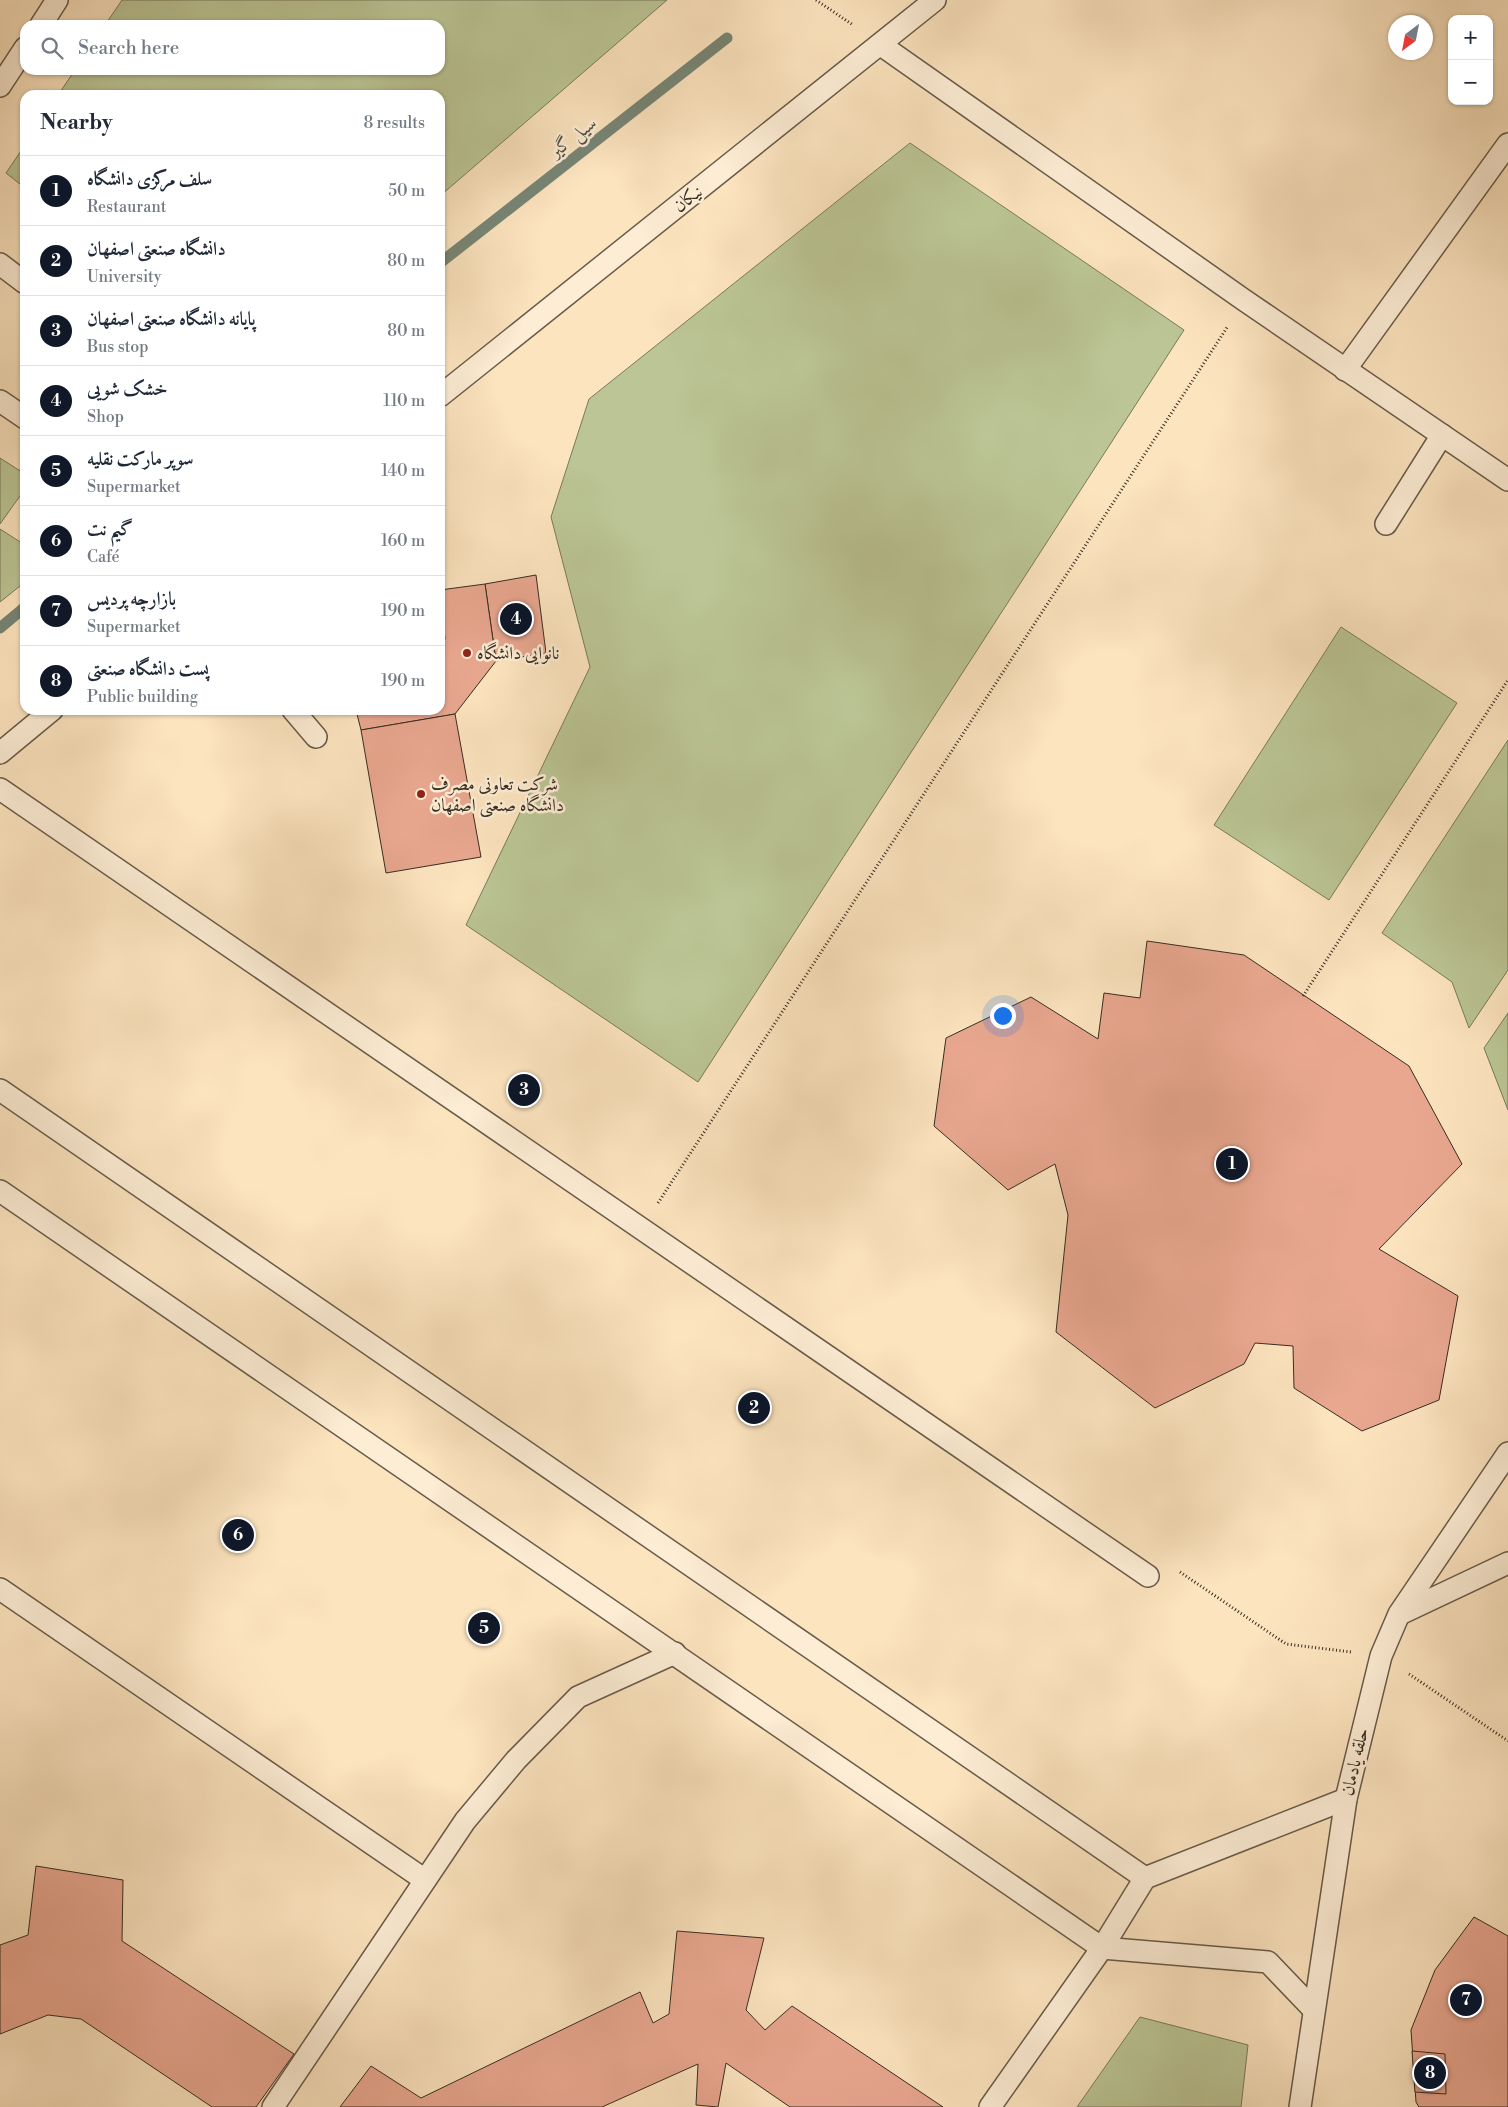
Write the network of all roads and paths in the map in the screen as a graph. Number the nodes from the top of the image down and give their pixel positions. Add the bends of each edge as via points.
1 (57, 0) edge
2 (816, 0) edge
3 (935, 0) edge
4 (44, 20) edge
5 (881, 45) junction
6 (20, 56) edge
7 (0, 86) edge
8 (1508, 144) edge
9 (0, 264) edge
10 (20, 279) edge
11 (1244, 300) junction
12 (1345, 370) junction
13 (445, 392) edge
14 (0, 401) edge
15 (20, 415) edge
16 (1442, 435) junction
17 (1508, 480) edge
18 (1386, 524) dead end
19 (1508, 680) edge
20 (46, 715) edge
21 (297, 715) edge
22 (316, 737) dead end
23 (0, 752) edge
24 (0, 789) edge
25 (1303, 996) dead end
26 (0, 1090) edge
27 (0, 1191) edge
28 (642, 1229) junction
29 (1508, 1453) edge
30 (1508, 1563) edge
31 (1148, 1576) joint
32 (0, 1589) edge
33 (1399, 1614) junction
34 (675, 1654) junction
35 (1381, 1656) junction
36 (1508, 1741) edge
37 (1346, 1799) junction
38 (1145, 1878) junction
39 (425, 1880) junction
40 (1102, 1948) junction
41 (1313, 2009) junction
42 (273, 2107) edge
43 (990, 2107) edge
44 (1300, 2107) edge

1 - 4 lane
2 - 5 path
3 - 5 lane, نیکان
5 - 11 lane
5 - 13 lane, نیکان
6 - 7 lane
8 - 12 lane
9 - 10 lane
11 - 12 lane
11 - 28 path
12 - 16 lane
14 - 15 lane
16 - 17 lane
16 - 18 lane
19 - 25 path
20 - 23 lane
21 - 22 lane
24 - 28 lane
26 - 38 lane
27 - 34 lane
28 - 31 lane
29 - 33 lane, حلقه یادمان
30 - 33 lane
31 - 35 path via 1159,1558 1286,1644
32 - 39 lane
33 - 35 lane, حلقه یادمان
34 - 39 lane via 578,1697 516,1760 466,1821
34 - 40 lane
35 - 36 path
35 - 37 lane, حلقه یادمان
37 - 38 lane
37 - 41 lane, حلقه یادمان
38 - 40 lane
39 - 42 lane
40 - 41 lane via 1268,1962
40 - 43 lane
41 - 44 lane, حلقه یادمان

